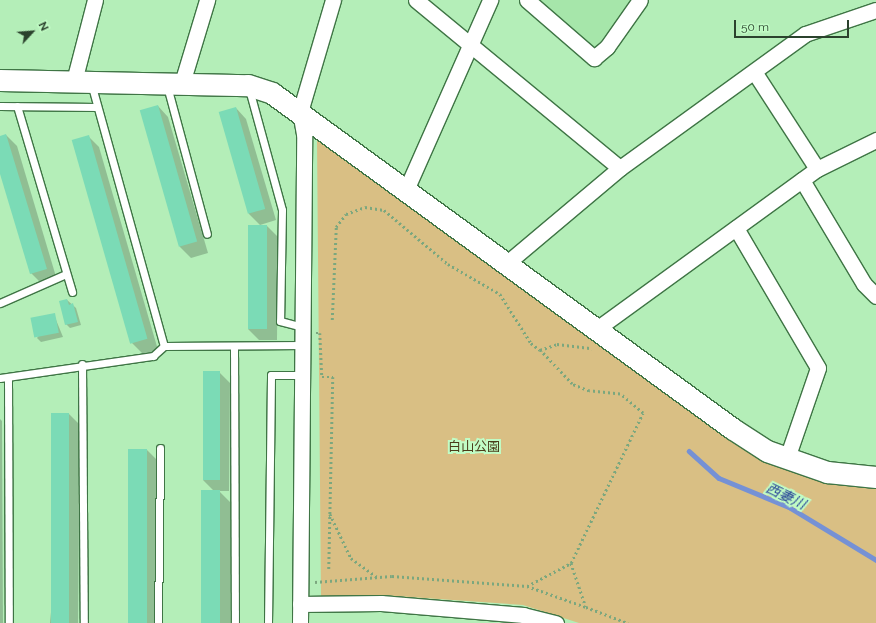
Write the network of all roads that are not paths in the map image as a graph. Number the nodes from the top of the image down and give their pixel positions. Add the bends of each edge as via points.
1 (95, 0) edge
2 (207, 0) edge
3 (333, 0) edge
4 (416, 0) edge
5 (490, 0) edge
6 (527, 0) edge
7 (640, 0) edge
8 (876, 10) edge
9 (469, 45) junction
10 (755, 74) junction
11 (0, 80) edge
12 (82, 81) junction
13 (174, 82) junction
14 (248, 85) junction
15 (0, 106) edge
16 (17, 106) junction
17 (96, 106) junction
18 (300, 112) junction
19 (876, 140) edge
20 (620, 168) junction
21 (817, 169) junction
22 (802, 180) junction
23 (406, 190) junction
24 (736, 228) junction
25 (207, 234) dead end
26 (507, 263) junction
27 (66, 274) junction
28 (72, 292) dead end
29 (876, 296) edge
30 (0, 303) edge
31 (601, 330) junction
32 (303, 336) junction
33 (164, 346) junction
34 (234, 347) junction
35 (82, 364) junction
36 (303, 375) junction
37 (4, 378) edge
38 (160, 448) dead end
39 (788, 458) junction
40 (876, 477) edge
41 (300, 604) junction
42 (9, 623) edge
43 (84, 623) edge
44 (158, 623) edge
45 (235, 623) edge
46 (268, 623) edge
47 (300, 623) edge
48 (556, 623) edge

1 - 12 street
2 - 13 street
3 - 18 street
4 - 9 street
5 - 9 street
6 - 7 street via 594,58 607,47
8 - 10 street via 805,34
9 - 20 street
9 - 23 street
10 - 20 street
10 - 21 street
11 - 12 street
12 - 13 street
12 - 17 lane
13 - 14 street
13 - 25 lane
14 - 18 street via 272,93
14 - 32 lane via 282,210 280,321
15 - 16 lane
16 - 17 lane
16 - 27 lane
17 - 33 lane
18 - 23 street
18 - 32 street via 304,134
19 - 21 street
20 - 26 street
21 - 22 street
22 - 24 street
22 - 29 street via 864,284
23 - 26 street
24 - 31 street
24 - 39 street via 818,368
26 - 31 street
27 - 28 lane
27 - 30 lane
31 - 39 street via 733,429
32 - 34 lane
32 - 36 street
33 - 34 lane
33 - 35 lane via 153,356
34 - 45 lane
35 - 37 lane
35 - 43 lane
36 - 41 street
36 - 46 lane via 271,375
37 - 42 lane
38 - 44 lane
39 - 40 street via 827,472
41 - 47 street
41 - 48 street via 381,603 523,615

